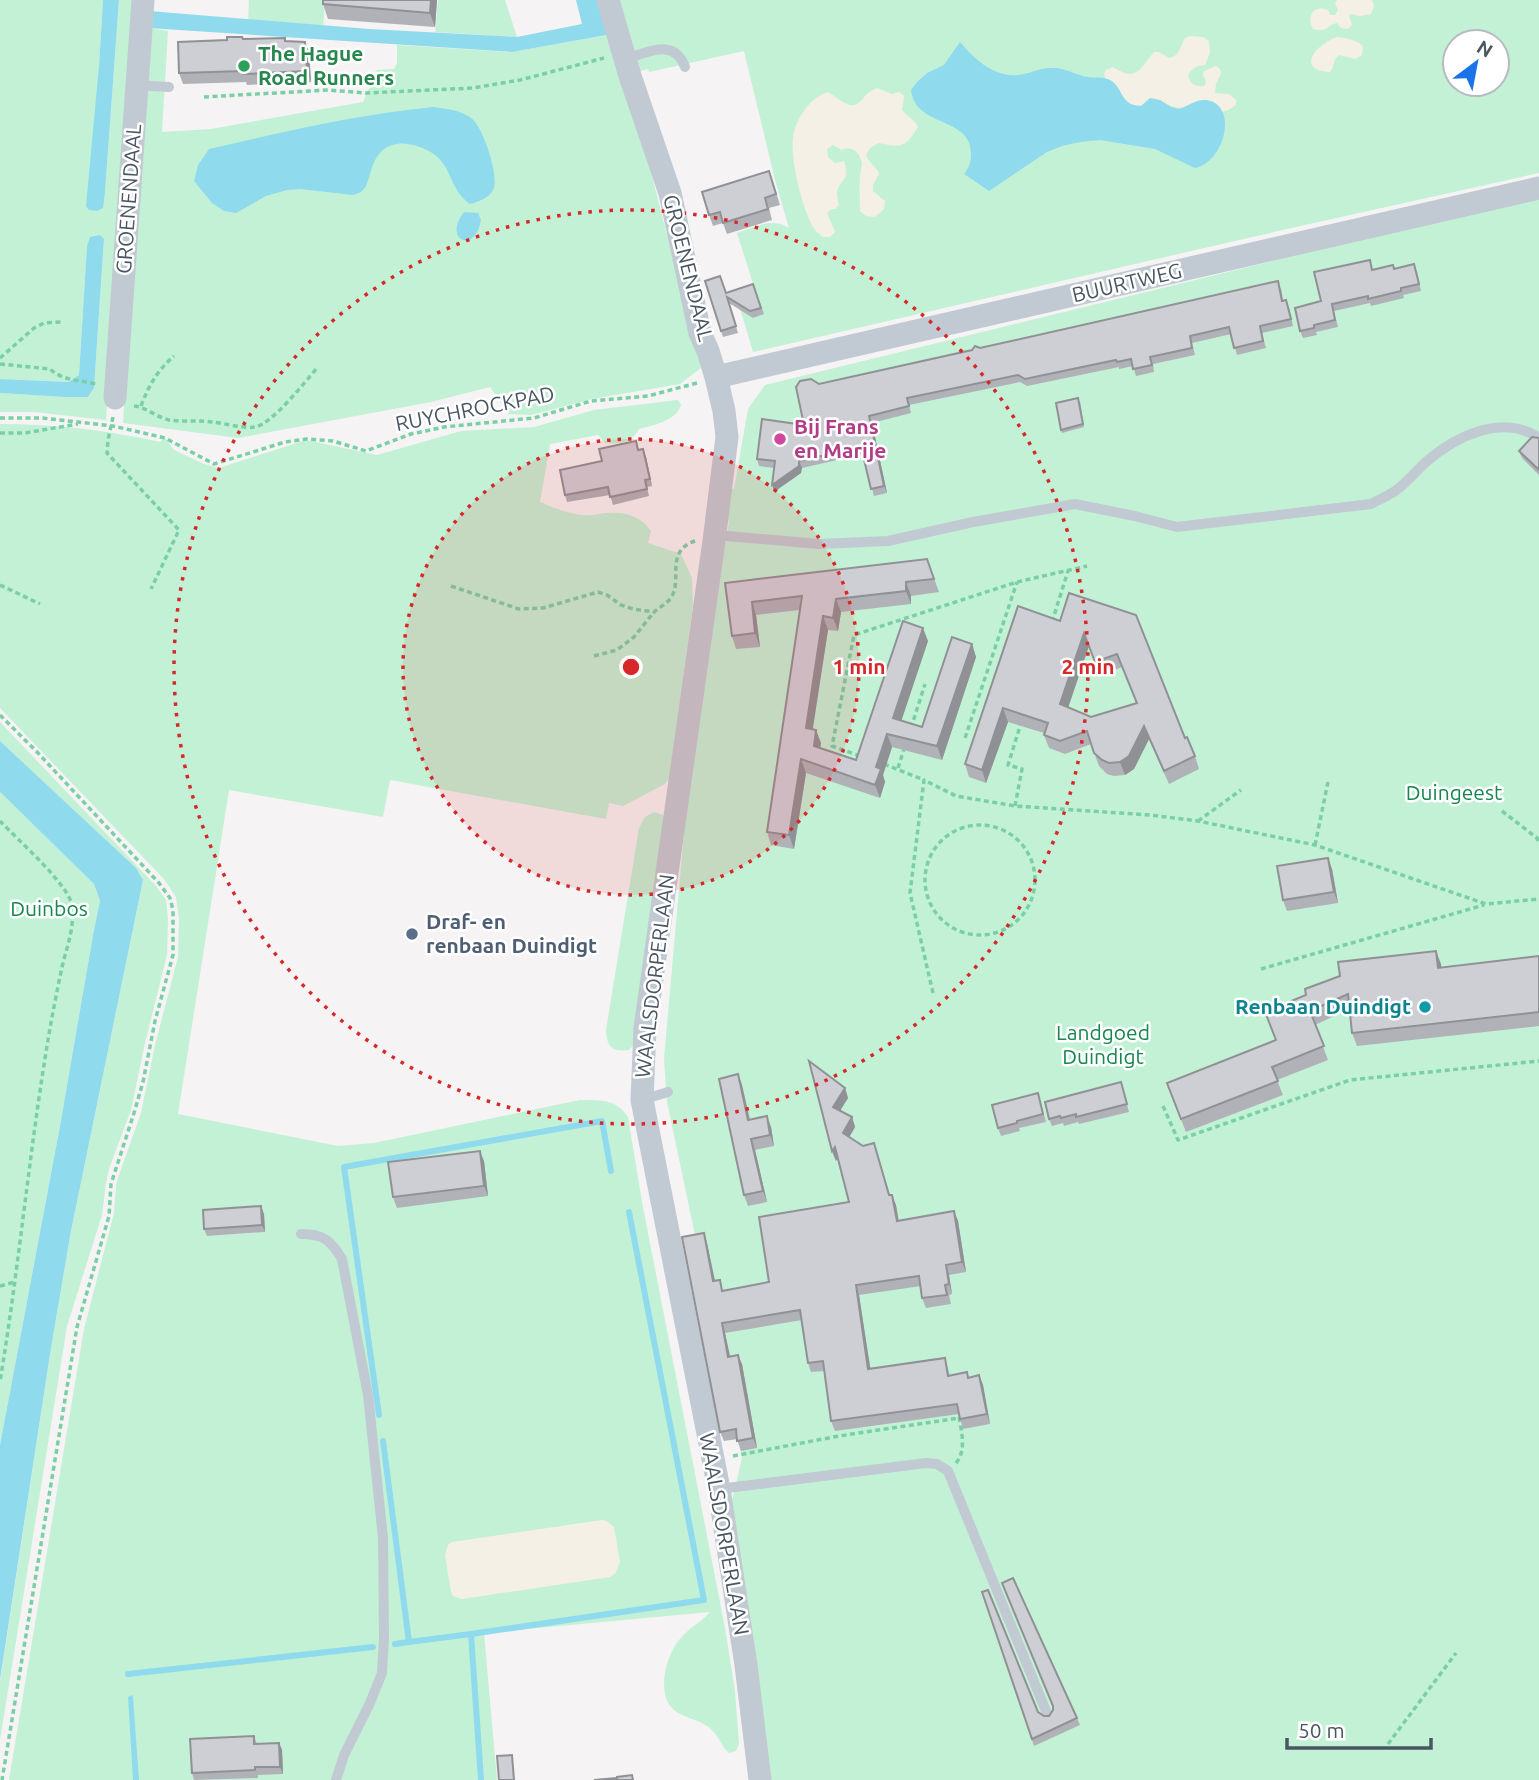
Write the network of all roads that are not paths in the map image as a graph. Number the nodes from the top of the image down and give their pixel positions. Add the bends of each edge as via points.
1 (143, 0) edge
2 (608, 0) edge
3 (624, 56) junction
4 (685, 67) dead end
5 (136, 85) junction
6 (169, 88) dead end
7 (1539, 188) edge
8 (716, 377) junction
9 (112, 396) road end
10 (1539, 438) edge
11 (715, 538) junction
12 (668, 1092) dead end
13 (642, 1100) junction
14 (301, 1234) dead end
15 (719, 1489) junction
16 (1048, 1716) edge
17 (336, 1780) edge
18 (760, 1780) edge

1 - 5 street, GROENENDAAL
2 - 3 street, GROENENDAAL
3 - 4 lane via 664,48 681,57
3 - 8 street, GROENENDAAL via 670,193 700,333
5 - 6 lane
5 - 9 street, GROENENDAAL
7 - 8 street, BUURTWEG
8 - 11 street, WAALSDORPERLAAN via 727,437
10 - 11 lane via 1527,430 1502,427 1459,439 1426,461 1397,490 1371,504 1177,527 1074,504 888,541 819,544
11 - 13 street, WAALSDORPERLAAN via 645,1028
12 - 13 lane
13 - 15 street, WAALSDORPERLAAN
14 - 17 lane via 324,1238 342,1259 368,1395 383,1538 382,1673
15 - 16 lane via 926,1464 948,1471
15 - 18 street, WAALSDORPERLAAN

